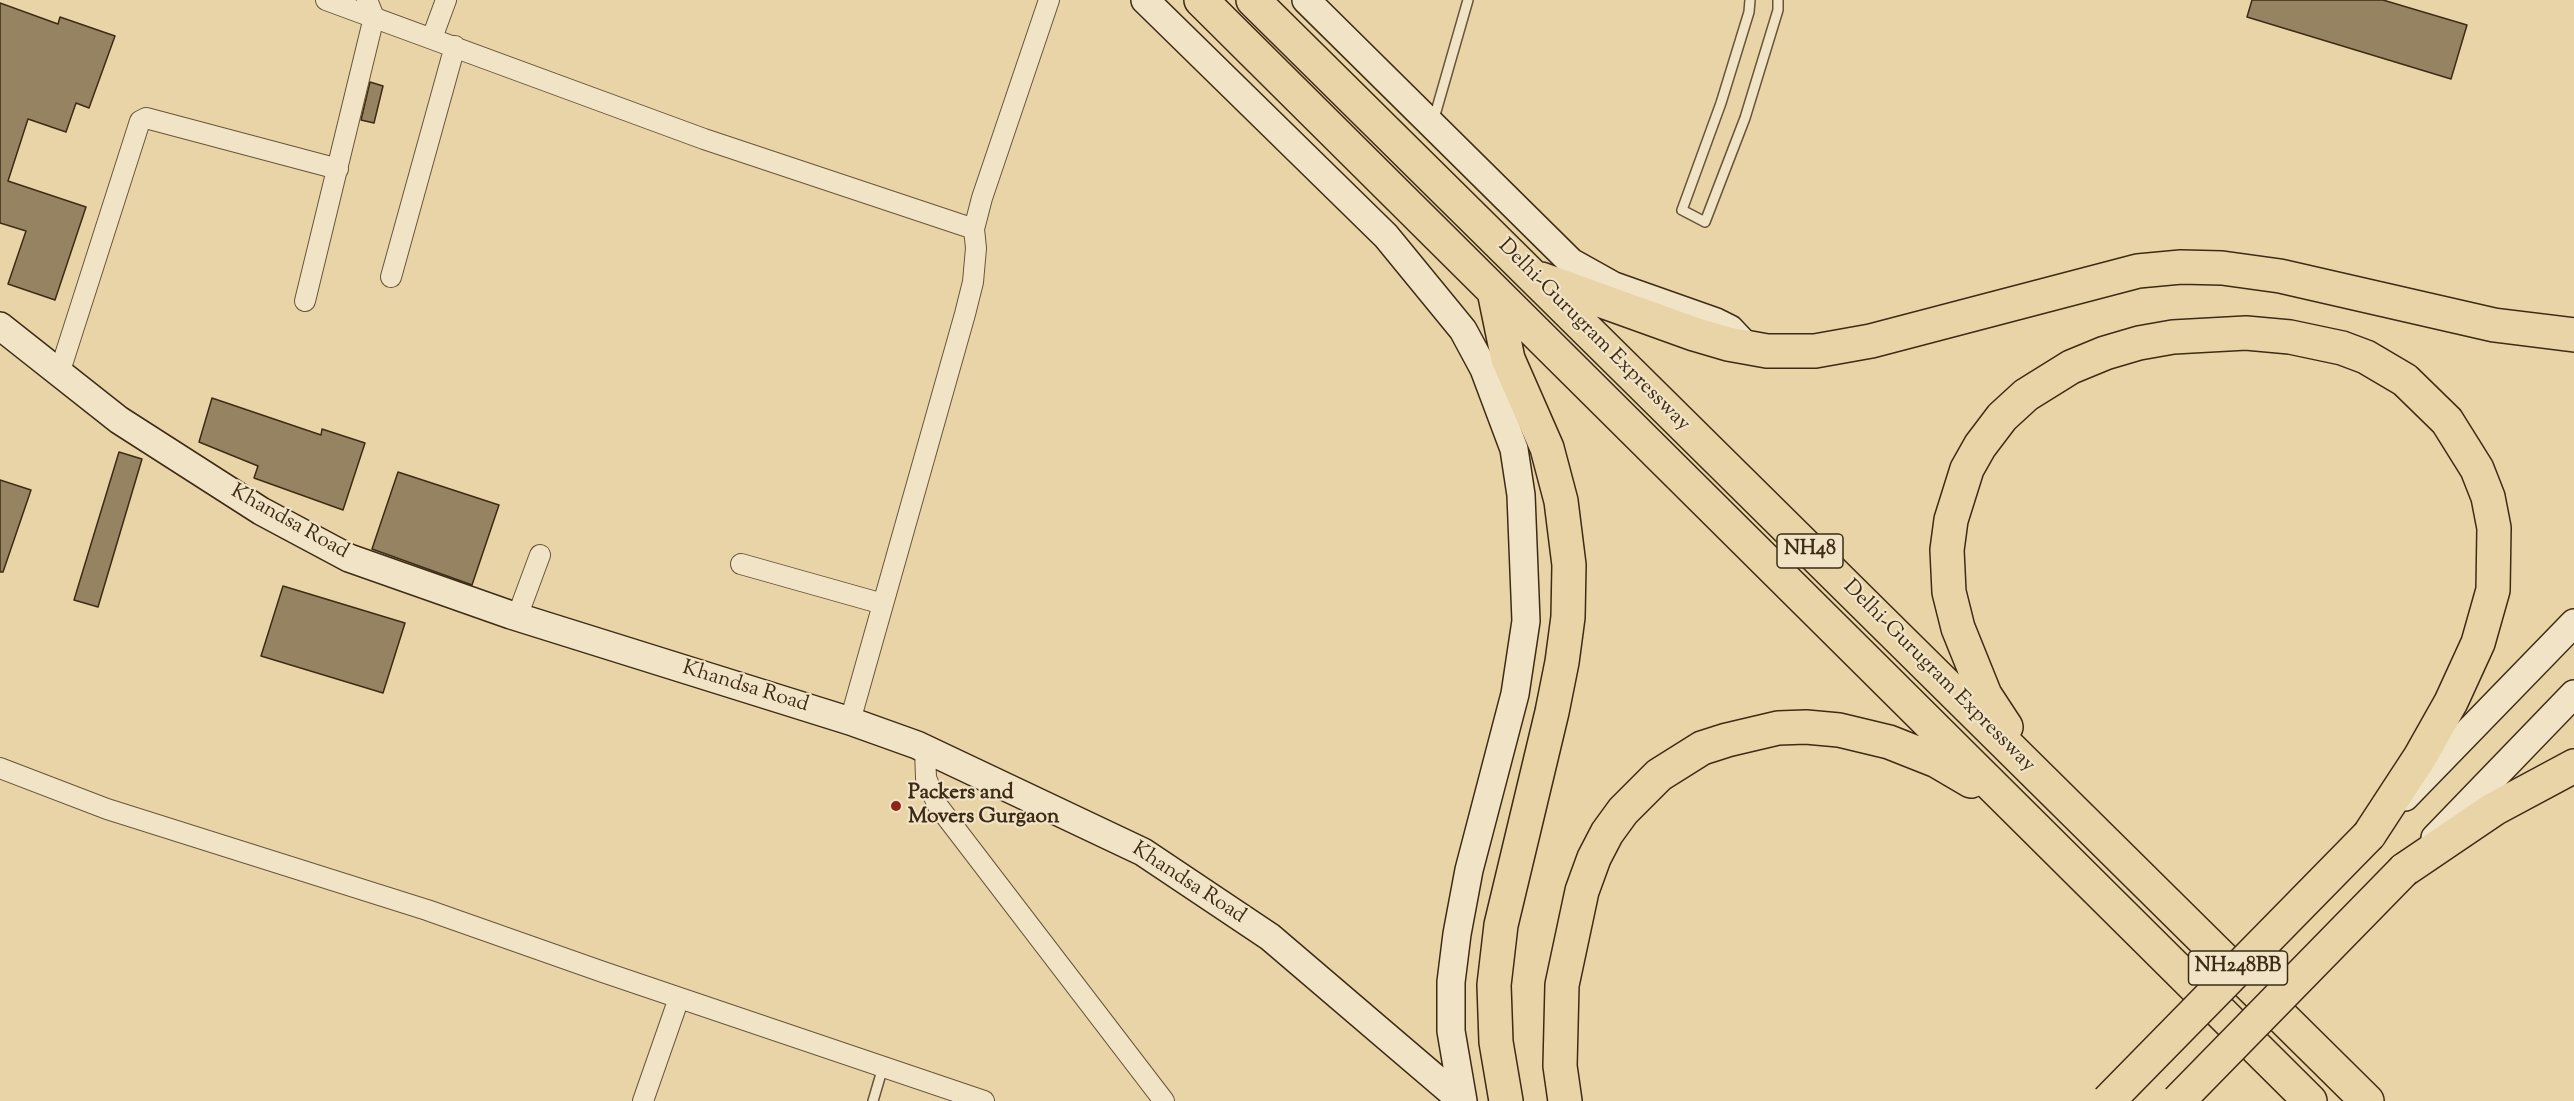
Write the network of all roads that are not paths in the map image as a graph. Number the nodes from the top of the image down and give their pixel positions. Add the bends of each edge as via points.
1 (326, 0) edge
2 (446, 0) edge
3 (1049, 0) edge
4 (1145, 0) edge
5 (1201, 0) edge
6 (1253, 0) edge
7 (1306, 0) edge
8 (1468, 0) edge
9 (1750, 0) edge
10 (1778, 0) edge
11 (370, 9) edge
12 (432, 38) junction
13 (455, 46) junction
14 (1432, 125) junction
15 (338, 169) junction
16 (974, 229) junction
17 (1531, 275) junction
18 (391, 277) dead end
19 (1494, 291) junction
20 (306, 301) dead end
21 (0, 326) edge
22 (2574, 334) edge
23 (1747, 347) junction
24 (59, 374) junction
25 (540, 555) dead end
26 (741, 564) dead end
27 (883, 604) junction
28 (517, 617) junction
29 (2574, 623) edge
30 (2574, 694) edge
31 (850, 721) junction
32 (925, 749) junction
33 (2574, 766) edge
34 (0, 768) edge
35 (2036, 774) junction
36 (2009, 803) junction
37 (2369, 835) junction
38 (2404, 870) junction
39 (679, 998) junction
40 (883, 1067) junction
41 (643, 1101) edge
42 (873, 1101) edge
43 (984, 1101) edge
44 (1164, 1101) edge
45 (1462, 1101) edge
46 (1506, 1101) edge
47 (1565, 1101) edge
48 (2108, 1101) edge
49 (2178, 1101) edge
50 (2310, 1101) edge
51 (2367, 1101) edge

1 - 11 street
2 - 12 street
3 - 16 street
4 - 45 main road via 1386,236 1414,270 1463,330 1484,369 1514,449 1521,495 1526,621 1515,694 1469,870 1457,934 1451,982 1451,1031
5 - 19 highway, Delhi-Gurugram Expressway / NH48
6 - 17 highway, Delhi-Gurugram Expressway / NH48
7 - 14 main road
8 - 14 lane
9 - 10 lane via 1721,103 1682,210 1705,222 1745,118
11 - 12 street
11 - 15 street
12 - 13 street
13 - 16 street via 704,139
13 - 18 street
14 - 23 main road via 1572,262 1614,286 1716,322 1730,329
15 - 20 street
15 - 24 street via 147,118 140,121
16 - 27 street via 975,268 970,293
17 - 23 highway via 1694,334
17 - 35 highway, Delhi-Gurugram Expressway / NH48
19 - 36 highway, Delhi-Gurugram Expressway / NH48
19 - 46 highway via 1509,359 1547,448 1561,501 1569,565 1562,662 1500,935 1494,985 1496,1042
21 - 24 main road, Khandsa Road
22 - 23 highway via 2494,325 2280,276 2181,267 2138,271 1871,341 1815,351
24 - 28 main road, Khandsa Road via 119,420 297,532 349,558
25 - 28 street
26 - 27 street
27 - 31 street
28 - 31 main road, Khandsa Road
29 - 37 main road
30 - 38 main road
31 - 32 main road, Khandsa Road
32 - 44 street via 926,778 938,806
32 - 45 main road, Khandsa Road via 1143,852 1270,937
33 - 38 highway via 2494,809
34 - 39 street via 152,824 437,913
35 - 37 highway via 1985,695 1958,628 1949,592 1947,550 1951,520 1967,469 1980,446 2002,417 2045,381 2105,353 2139,343 2201,334 2290,337 2342,348 2405,380 2447,421 2477,469 2494,528 2493,590 2478,643 2451,702
35 - 51 highway, Delhi-Gurugram Expressway / NH48
36 - 47 highway via 1920,754 1889,742 1817,728 1778,728 1727,740 1702,748 1659,774 1607,833 1582,891 1562,985 1560,1066
36 - 50 highway, Delhi-Gurugram Expressway / NH48
37 - 48 highway, NH248BB, bridge
38 - 49 highway, NH248BB, bridge
39 - 40 street
39 - 41 street
40 - 42 lane
40 - 43 street

